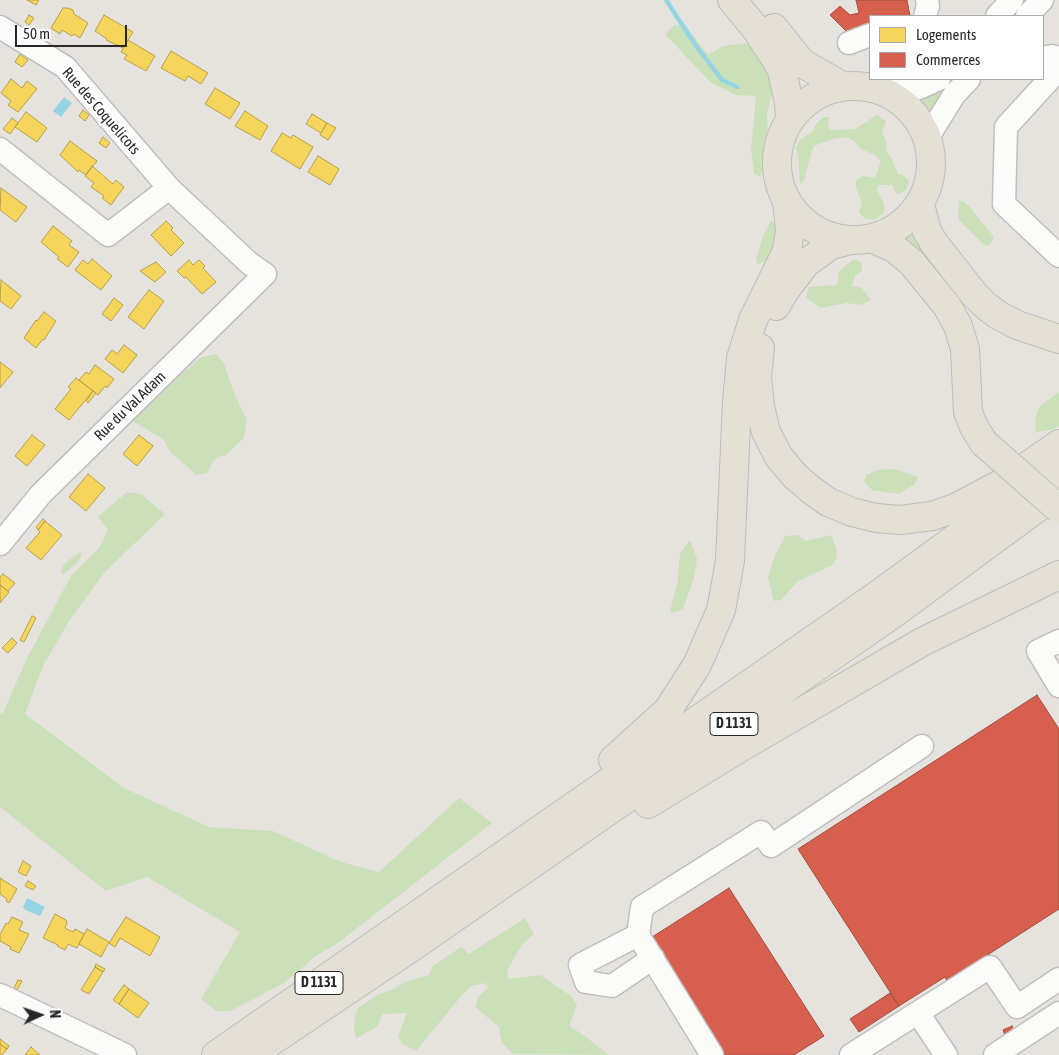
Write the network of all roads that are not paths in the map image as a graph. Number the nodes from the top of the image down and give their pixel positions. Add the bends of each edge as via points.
1 (732, 0) edge
2 (748, 0) edge
3 (927, 0) edge
4 (1012, 0) edge
5 (1042, 0) edge
6 (925, 15) edge
7 (998, 15) edge
8 (1028, 15) edge
9 (0, 27) edge
10 (869, 35) edge
11 (848, 43) dead end
12 (1044, 58) edge
13 (1059, 58) edge
14 (1059, 69) edge
15 (937, 80) edge
16 (968, 80) edge
17 (842, 86) junction
18 (885, 92) junction
19 (790, 120) junction
20 (928, 137) junction
21 (0, 148) edge
22 (169, 188) junction
23 (786, 201) junction
24 (920, 205) junction
25 (860, 240) junction
26 (1059, 256) edge
27 (265, 274) joint
28 (1059, 339) edge
29 (1059, 444) edge
30 (1059, 463) edge
31 (1059, 492) edge
32 (1059, 508) edge
33 (0, 544) edge
34 (1059, 575) edge
35 (1059, 642) edge
36 (1059, 686) edge
37 (922, 746) dead end
38 (422, 911) junction
39 (638, 934) junction
40 (406, 952) junction
41 (652, 958) junction
42 (1059, 979) edge
43 (0, 995) edge
44 (918, 1013) junction
45 (1059, 1014) edge
46 (125, 1055) edge
47 (216, 1055) edge
48 (251, 1055) edge
49 (712, 1055) edge
50 (851, 1055) edge
51 (946, 1055) edge
52 (995, 1055) edge

1 - 19 main road via 782,71
2 - 17 main road via 782,36 802,64
3 - 6 street
4 - 7 street
5 - 8 street
9 - 22 street, Rue des Coquelicots via 65,67
10 - 11 street
12 - 13 street
14 - 26 street via 1006,127 1004,204
15 - 18 street via 919,88
16 - 20 street via 954,95
17 - 18 main road via 871,87
17 - 19 main road via 818,94
18 - 20 main road via 911,110
19 - 23 main road via 781,139 777,160 779,181
20 - 24 main road via 932,158 930,179
21 - 22 street via 108,235
22 - 27 street, Rue des Coquelicots
23 - 25 main road via 816,231 826,236
23 - 38 main road via 790,231 787,251 753,320 741,358 730,561 721,610 697,666 668,710 625,750
24 - 25 main road via 904,223 884,235
24 - 28 main road via 934,243 986,306 1017,325
25 - 29 main road via 831,245 806,263 769,317 760,348 757,377 766,432 779,457 795,476 828,502 876,518 900,520 932,516 955,508 1006,481
25 - 32 main road, bridge via 894,248 912,263 947,306 965,349 968,412 974,427 984,443
27 - 33 street, Rue du Val Adam via 41,494
30 - 38 main road, D 1131 via 868,602
31 - 40 main road, D 1131 via 892,614
34 - 40 main road via 922,642 743,746
35 - 36 street via 1038,651
37 - 39 street via 771,846 761,832 642,907
38 - 47 main road, D 1131
39 - 41 street
39 - 41 street via 580,965 586,982 612,986
40 - 48 main road, D 1131
41 - 49 street
42 - 44 street via 1017,1007 990,966
43 - 46 street
44 - 50 street
44 - 51 street
45 - 52 street

